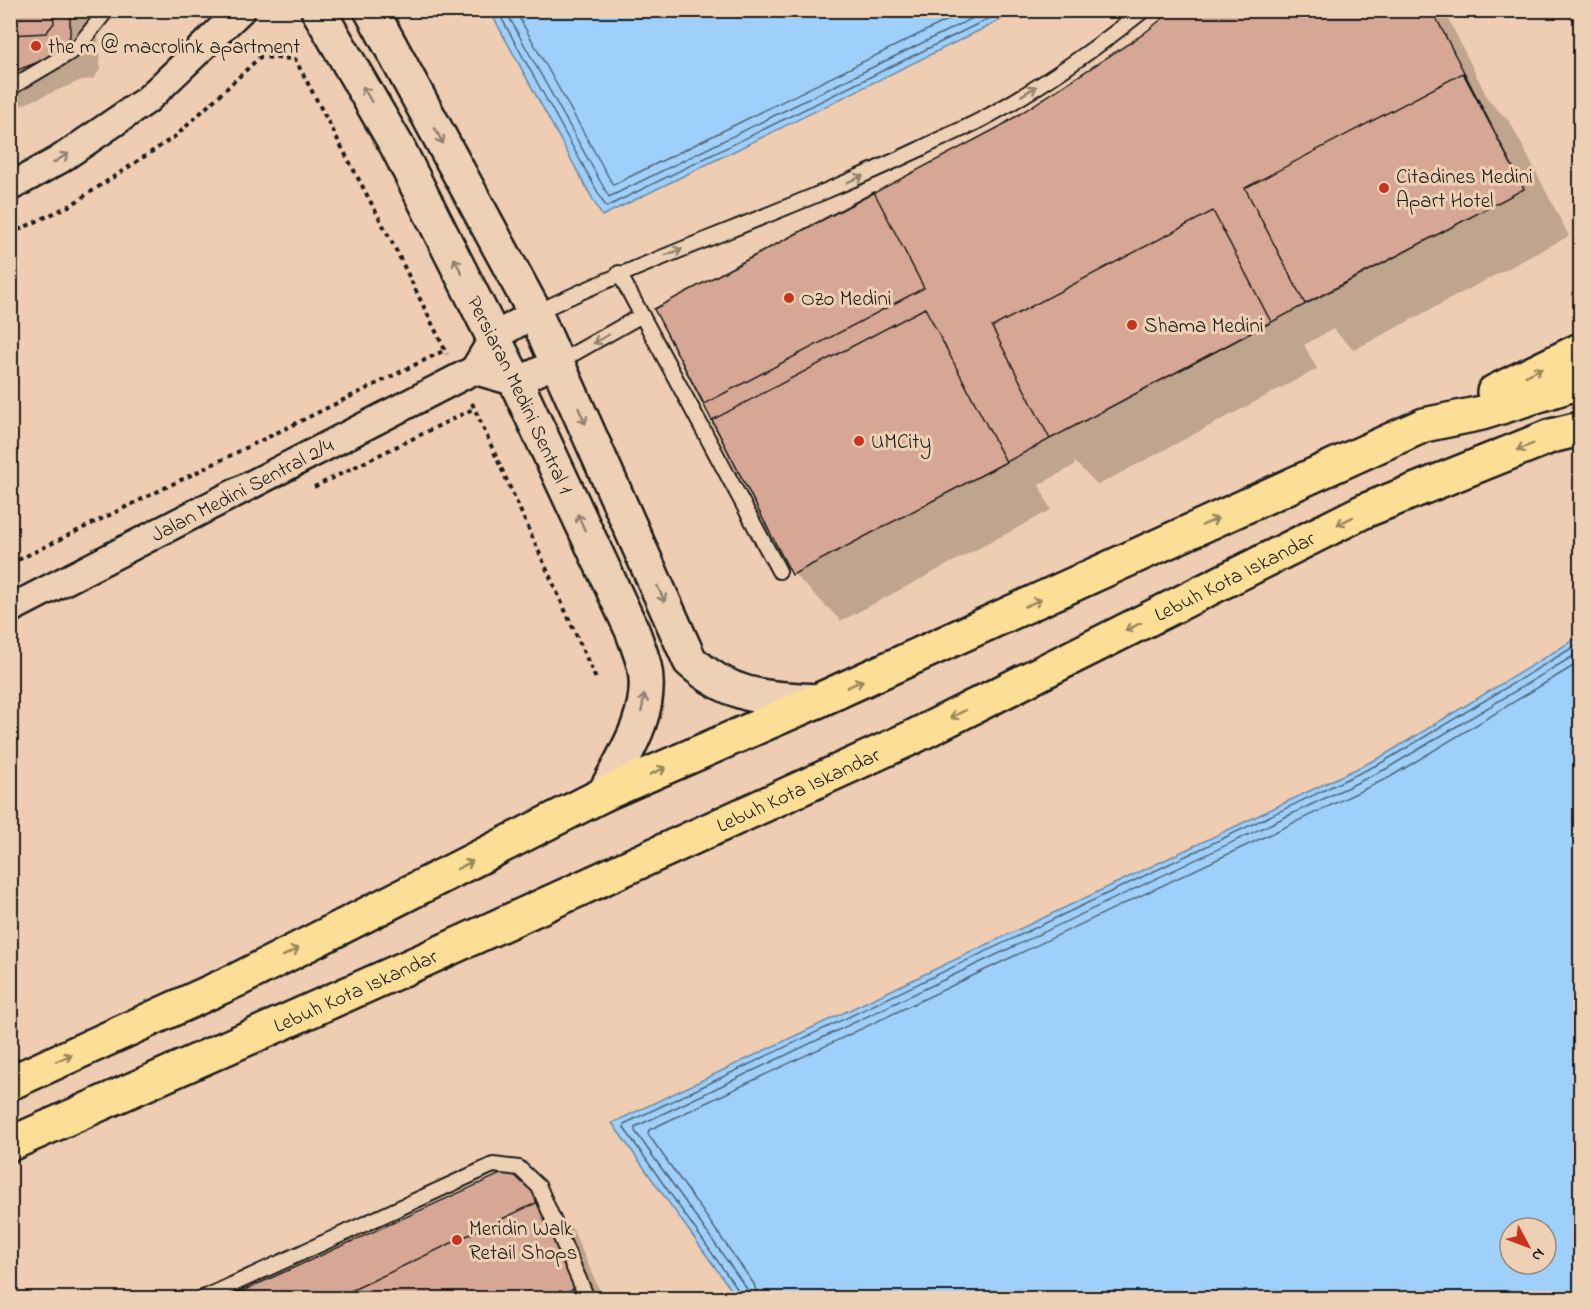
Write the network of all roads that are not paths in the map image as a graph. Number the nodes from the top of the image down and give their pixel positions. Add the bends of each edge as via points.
1 (107, 10) edge
2 (241, 10) edge
3 (318, 10) edge
4 (371, 10) edge
5 (1144, 10) edge
6 (10, 88) edge
7 (10, 187) edge
8 (619, 273) junction
9 (535, 313) junction
10 (642, 315) junction
11 (494, 337) junction
12 (1581, 350) edge
13 (559, 362) junction
14 (466, 374) junction
15 (516, 382) junction
16 (1581, 382) edge
17 (1424, 425) junction
18 (1581, 429) edge
19 (779, 571) dead end
20 (10, 609) edge
21 (818, 701) junction
22 (604, 794) junction
23 (10, 1083) edge
24 (10, 1144) edge
25 (203, 1299) edge
26 (587, 1299) edge

1 - 6 lane via 76,50
7 -> 2 street via 59,160 147,100
11 -> 3 street, Persiaran Medini Sentral 1 via 397,146
4 -> 9 street
8 -> 5 lane via 860,178 988,116 1053,76
8 - 9 lane
8 - 10 lane
9 - 11 street
9 - 13 street
10 -> 13 lane
10 - 19 lane
11 - 14 street
11 - 15 street, Persiaran Medini Sentral 1
17 -> 12 highway
13 - 15 street
13 -> 21 street via 690,661 710,679 738,692
14 - 15 street
14 - 20 street, Jalan Medini Sentral 2/4
22 -> 15 street, Persiaran Medini Sentral 1 via 633,739 646,701 644,666 632,630
16 - 17 highway via 1482,413
21 -> 17 highway
18 -> 24 highway, Lebuh Kota Iskandar via 1551,436 1364,511 911,738
22 -> 21 highway
23 -> 22 highway via 239,979
25 - 26 lane via 493,1165 519,1168 539,1187

